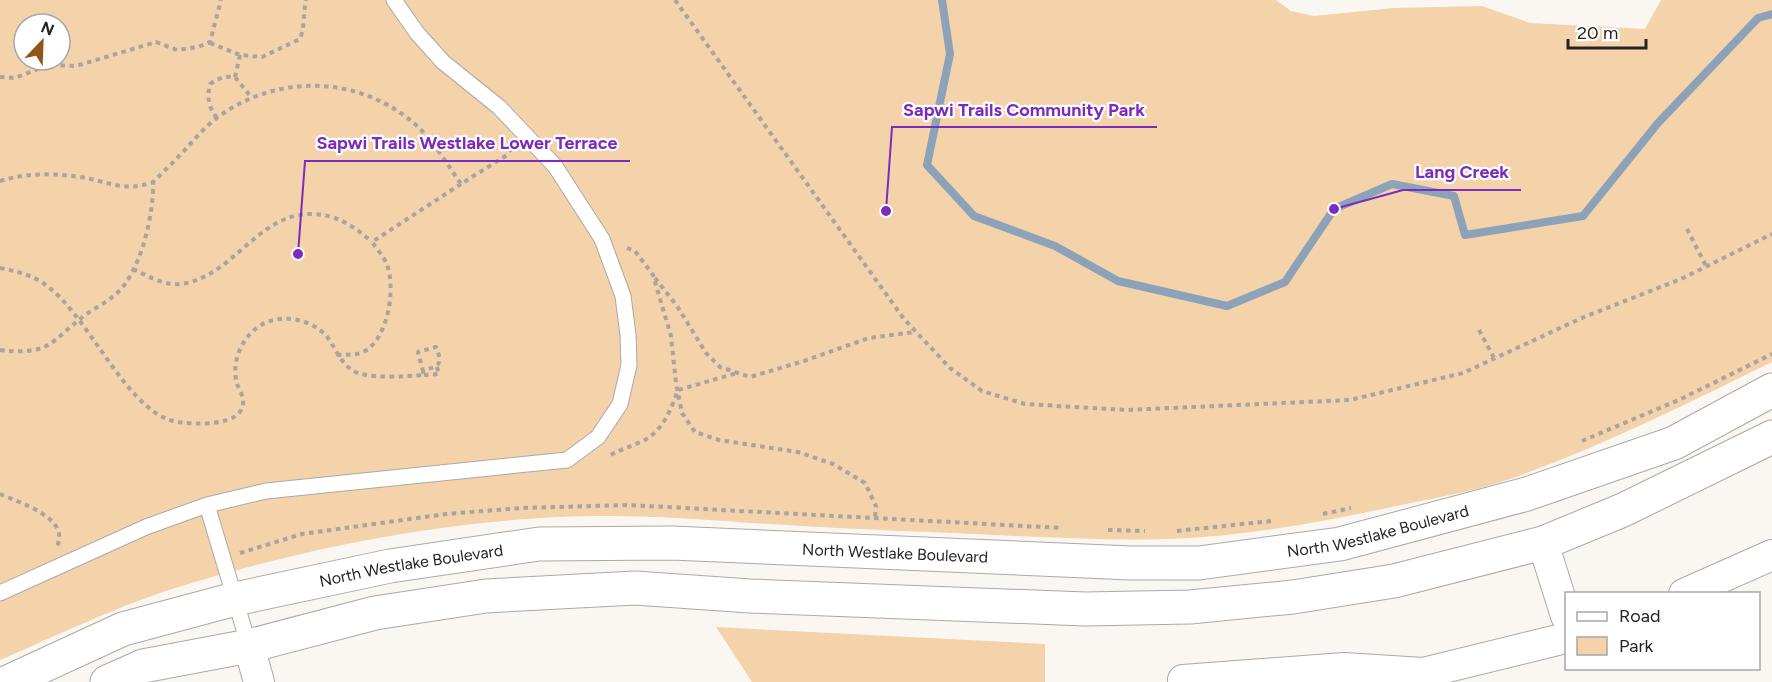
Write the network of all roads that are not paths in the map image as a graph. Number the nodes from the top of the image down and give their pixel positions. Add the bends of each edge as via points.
1 (394, 0) edge
2 (1772, 390) edge
3 (1772, 437) edge
4 (207, 505) junction
5 (1543, 543) junction
6 (1772, 555) edge
7 (1689, 592) edge
8 (0, 593) edge
9 (235, 599) junction
10 (1565, 613) edge
11 (1565, 638) edge
12 (249, 646) junction
13 (1424, 678) edge
14 (1183, 680) dead end
15 (8, 682) edge
16 (107, 682) edge
17 (259, 682) edge

1 - 4 lane via 443,62 499,107 555,166 602,239 623,296 628,335 629,365 620,404 598,437 567,460 266,491
2 - 9 main road, North Westlake Boulevard via 1674,443 1527,494 1340,544 1199,563 672,543 539,544 390,566
3 - 5 main road via 1623,510
4 - 8 lane via 146,527
4 - 9 lane
5 - 10 street
5 - 12 main road via 1394,580 1293,597 1190,607 1084,609 635,588 475,598 375,613
6 - 7 street
9 - 12 lane
9 - 15 main road, North Westlake Boulevard via 123,629
11 - 13 street
12 - 16 main road via 143,666
12 - 17 street
13 - 14 street via 1344,668

